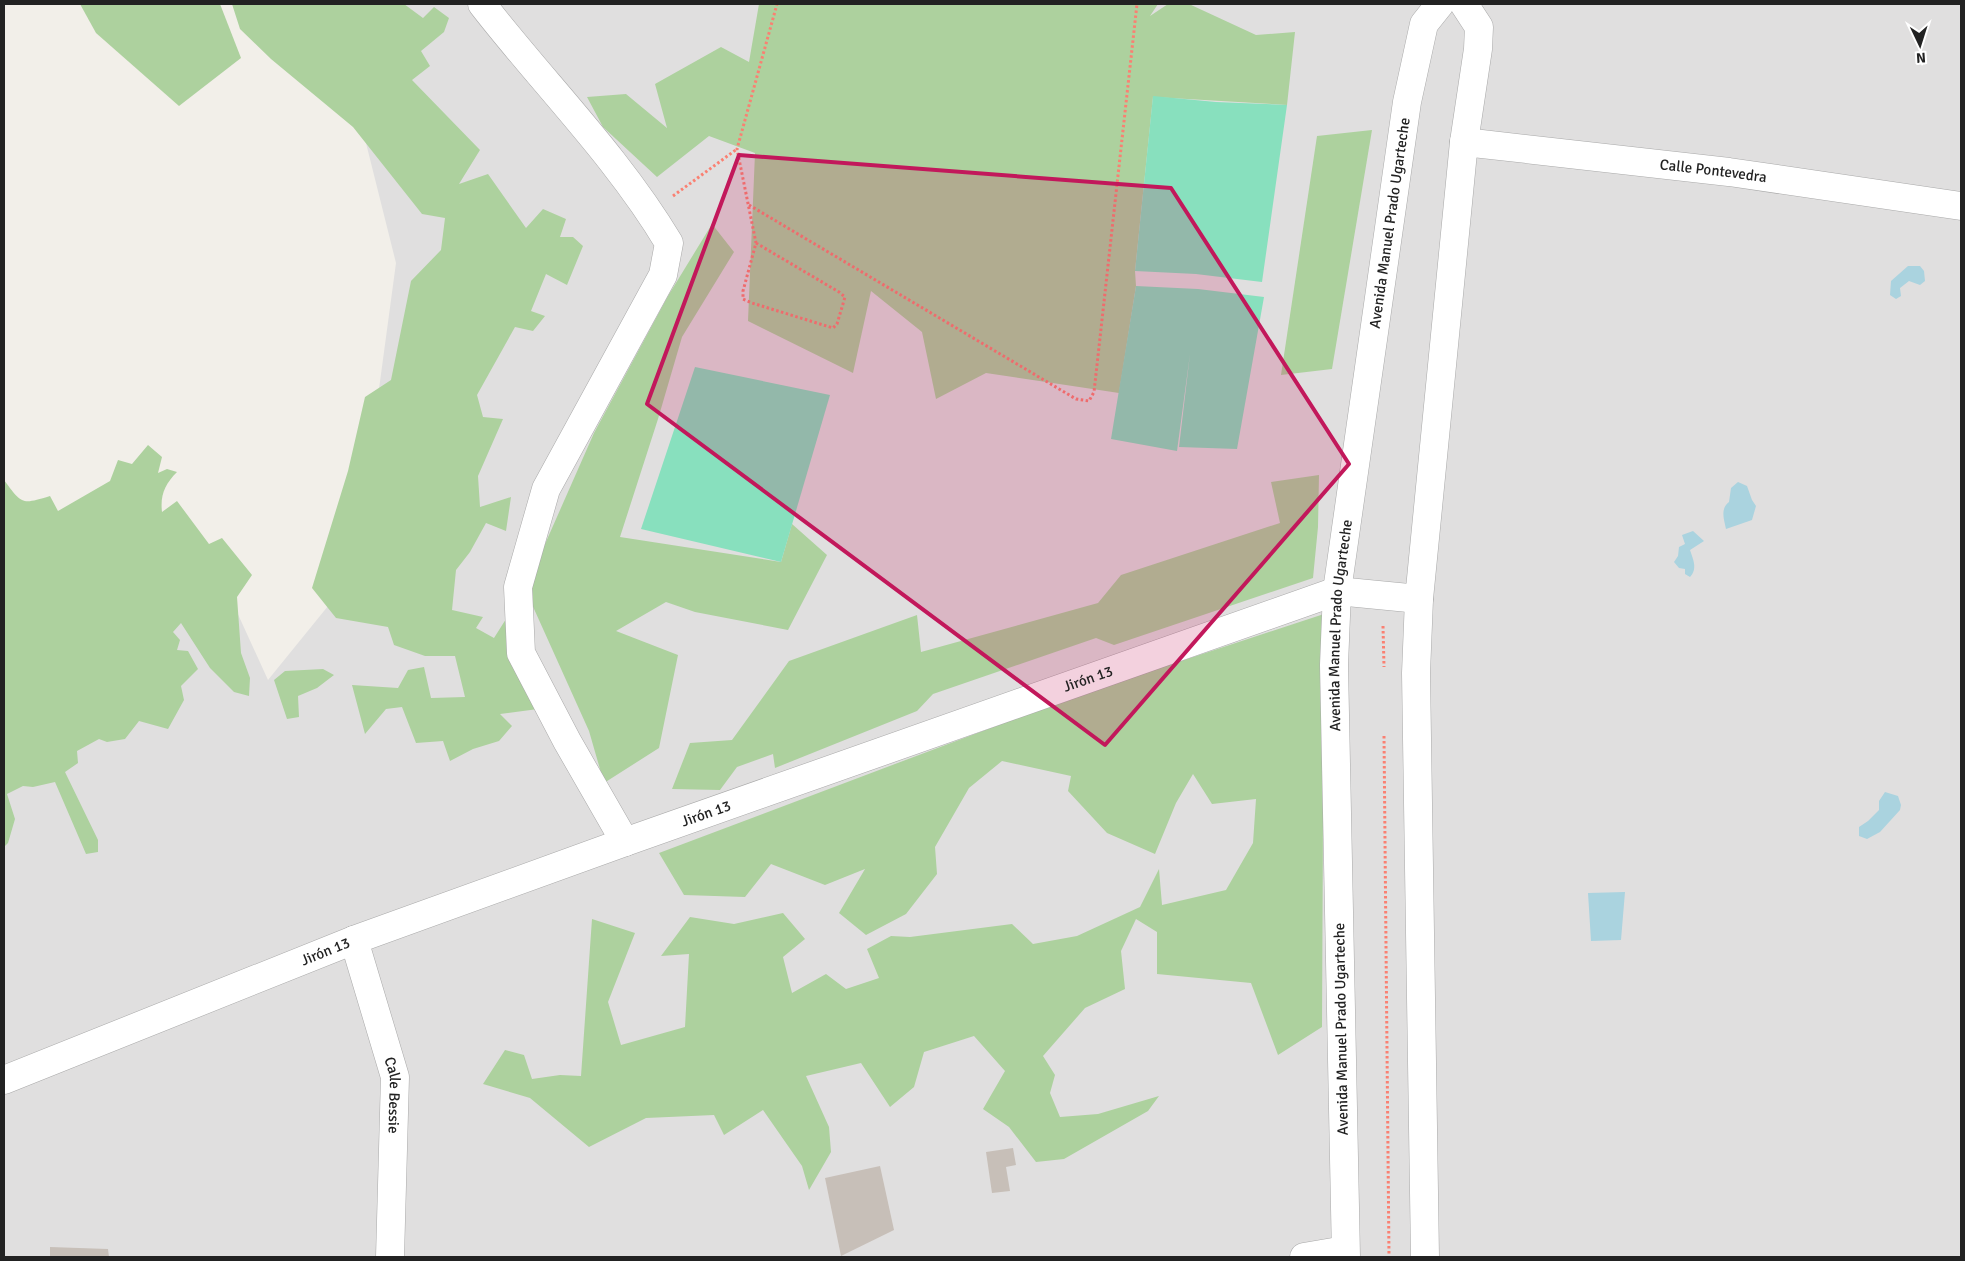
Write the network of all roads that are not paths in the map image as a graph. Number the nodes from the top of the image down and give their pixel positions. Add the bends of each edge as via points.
1 (482, 4) edge
2 (1440, 4) edge
3 (1464, 4) edge
4 (1464, 142) junction
5 (1961, 206) edge
6 (1337, 591) junction
7 (1418, 599) junction
8 (625, 842) junction
9 (354, 940) junction
10 (4, 1080) edge
11 (1346, 1254) edge
12 (390, 1257) edge
13 (1304, 1257) edge
14 (1425, 1257) edge

1 - 8 street via 615,163 669,243 663,275 546,489 518,587 521,653
2 - 6 street, Avenida Manuel Prado Ugarteche via 1424,24 1407,102
3 - 4 street via 1479,27
4 - 5 street, Calle Pontevedra via 1729,172
4 - 7 street
6 - 7 street, Jirón 13
6 - 8 street, Jirón 13
6 - 11 street, Avenida Manuel Prado Ugarteche via 1334,665
7 - 14 street via 1416,673
8 - 9 street, Jirón 13
9 - 10 street, Jirón 13
9 - 12 street, Calle Bessie via 395,1077
11 - 13 street

